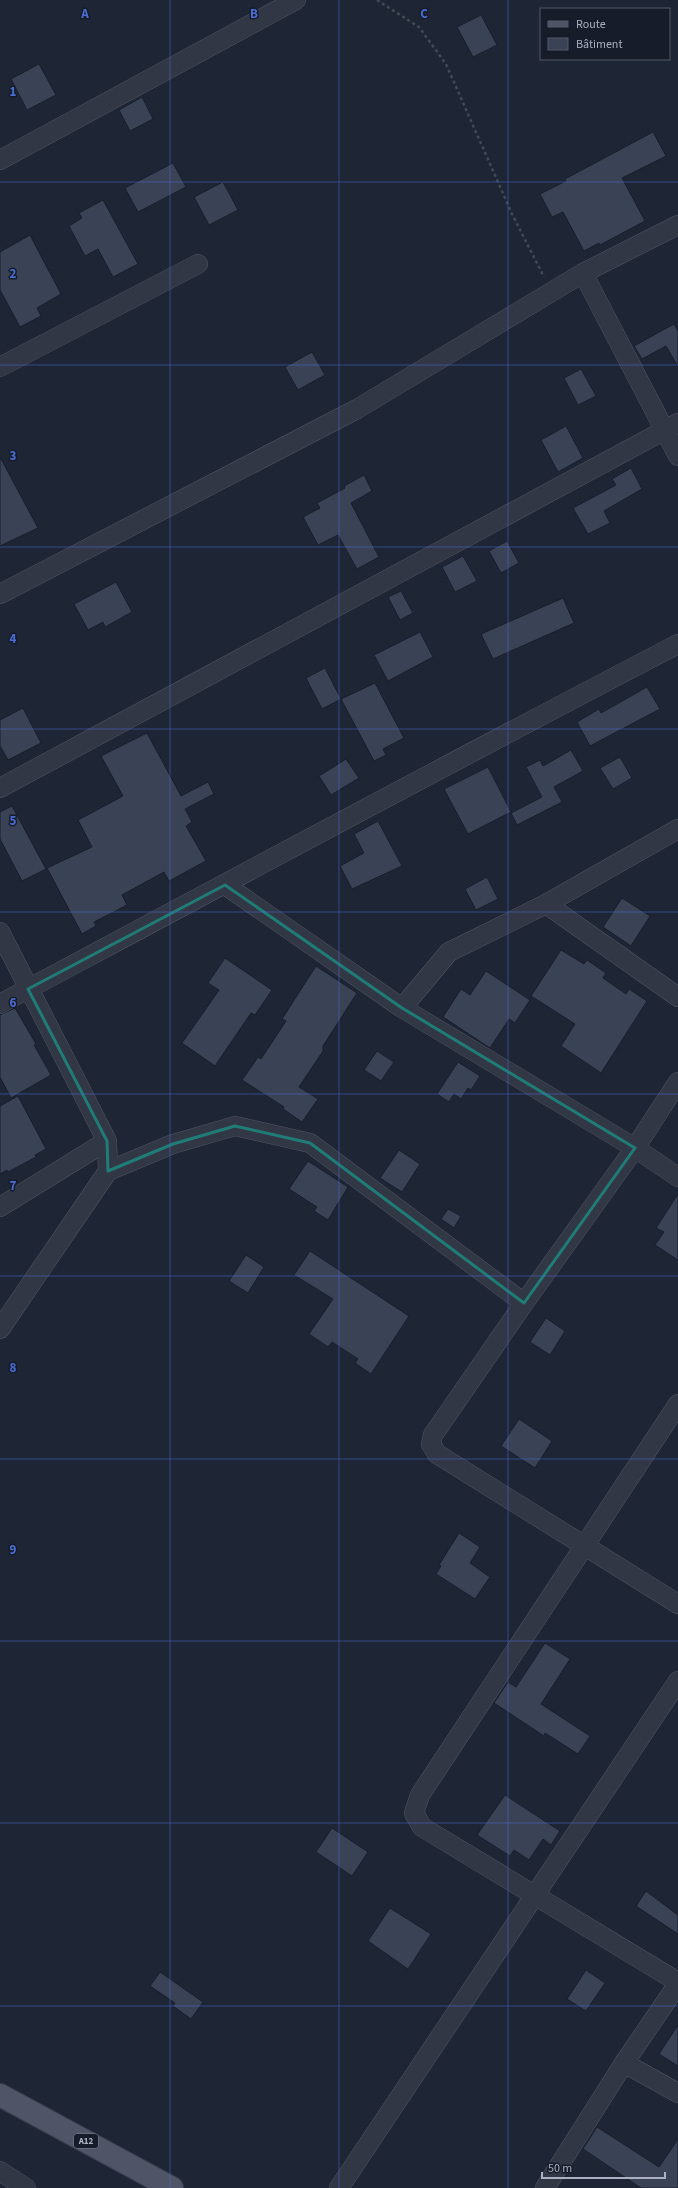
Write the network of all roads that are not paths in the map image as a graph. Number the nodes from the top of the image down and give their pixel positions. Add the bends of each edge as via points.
1 (296, 0) edge
2 (0, 160) edge
3 (678, 225) edge
4 (198, 264) dead end
5 (583, 273) junction
6 (0, 367) edge
7 (671, 427) edge
8 (678, 456) edge
9 (0, 594) edge
10 (678, 644) edge
11 (0, 788) edge
12 (678, 829) edge
13 (225, 885) junction
14 (546, 904) junction
15 (0, 932) edge
16 (28, 989) junction
17 (678, 997) edge
18 (0, 1004) edge
19 (402, 1008) junction
20 (678, 1082) edge
21 (107, 1141) junction
22 (635, 1148) junction
23 (108, 1171) junction
24 (678, 1177) edge
25 (0, 1207) edge
26 (524, 1303) junction
27 (0, 1329) edge
28 (678, 1404) edge
29 (585, 1546) junction
30 (678, 1604) edge
31 (678, 1681) edge
32 (534, 1895) junction
33 (678, 1983) edge
34 (624, 2063) junction
35 (678, 2093) edge
36 (0, 2095) edge
37 (0, 2172) edge
38 (26, 2188) edge
39 (172, 2188) edge
40 (339, 2188) edge
41 (545, 2188) edge

1 - 2 street
3 - 5 street
4 - 6 street
5 - 7 street
5 - 9 street via 357,409
7 - 8 street
7 - 11 street
10 - 13 street via 416,780
12 - 14 street
13 - 16 street
13 - 19 street
14 - 17 street
14 - 19 street via 449,952
15 - 16 street
16 - 18 street
16 - 21 street
19 - 22 street
20 - 22 street
21 - 23 street
21 - 25 street
22 - 24 street
22 - 26 street
23 - 26 street via 173,1144 235,1126 310,1143
23 - 27 street
26 - 29 street via 433,1435 431,1444 437,1454
28 - 29 street
29 - 30 street
29 - 32 street via 420,1795 414,1814 422,1826
31 - 32 street
32 - 33 street
32 - 40 street
33 - 34 street
34 - 35 street
34 - 41 street
36 - 39 main road, A12
37 - 38 street

